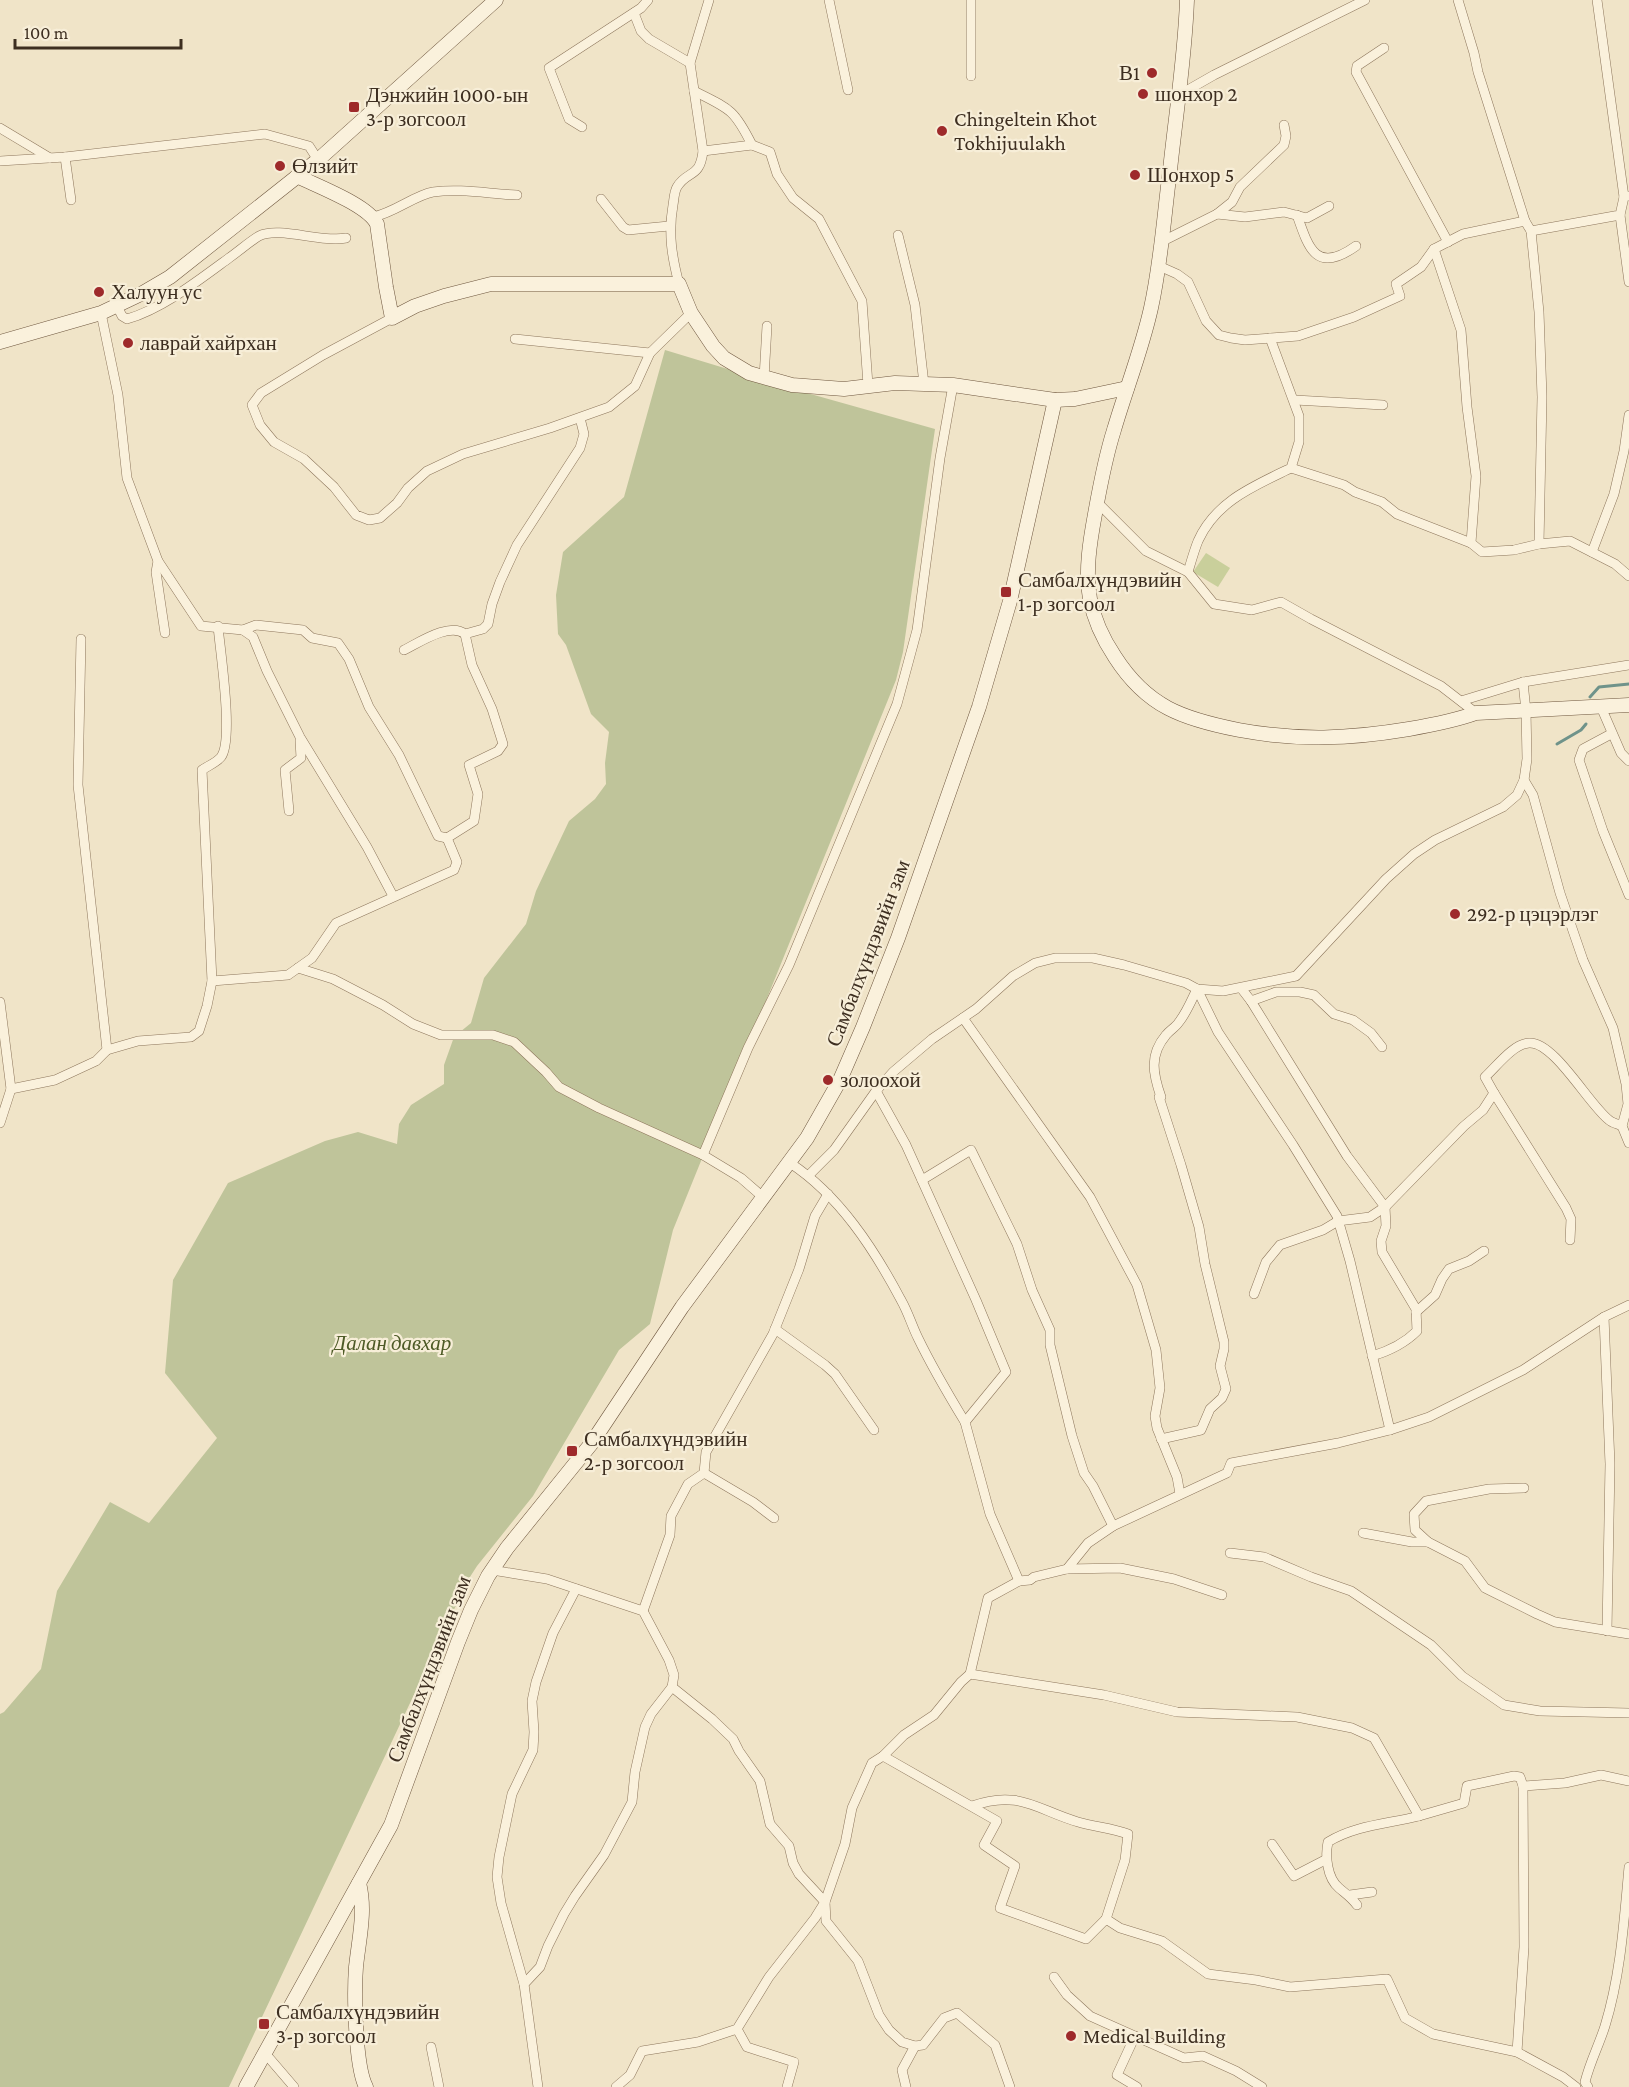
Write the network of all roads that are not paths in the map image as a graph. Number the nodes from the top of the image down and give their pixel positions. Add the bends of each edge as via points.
1 (495, 0) edge
2 (648, 0) edge
3 (709, 0) edge
4 (829, 0) edge
5 (970, 0) edge
6 (1187, 0) edge
7 (1365, 0) edge
8 (1458, 0) edge
9 (1597, 0) edge
10 (634, 12) junction
11 (1384, 48) dead end
12 (690, 63) junction
13 (971, 76) dead end
14 (848, 90) dead end
15 (694, 91) junction
16 (1179, 95) junction
17 (1284, 125) dead end
18 (582, 127) dead end
19 (0, 128) edge
20 (752, 146) junction
21 (703, 151) junction
22 (65, 157) junction
23 (50, 158) junction
24 (318, 160) junction
25 (0, 161) edge
26 (297, 176) junction
27 (517, 195) dead end
28 (1627, 196) edge
29 (601, 199) dead end
30 (71, 200) dead end
31 (1329, 206) dead end
32 (1217, 214) junction
33 (1297, 215) junction
34 (1620, 215) junction
35 (373, 218) junction
36 (1525, 221) junction
37 (669, 226) junction
38 (1531, 231) junction
39 (898, 235) dead end
40 (346, 238) dead end
41 (1448, 242) junction
42 (1161, 243) junction
43 (1356, 246) dead end
44 (1434, 249) junction
45 (1159, 266) junction
46 (1629, 282) edge
47 (679, 284) junction
48 (117, 306) junction
49 (101, 313) junction
50 (691, 313) junction
51 (392, 318) junction
52 (767, 326) dead end
53 (1270, 338) junction
54 (516, 339) dead end
55 (0, 342) edge
56 (650, 353) junction
57 (764, 378) junction
58 (924, 384) junction
59 (868, 385) junction
60 (952, 385) junction
61 (1127, 388) junction
62 (1055, 400) junction
63 (1295, 400) junction
64 (1383, 405) dead end
65 (1629, 415) edge
66 (580, 418) junction
67 (1291, 468) junction
68 (1097, 502) junction
69 (1471, 543) junction
70 (1539, 544) junction
71 (1592, 552) junction
72 (158, 561) junction
73 (1188, 572) junction
74 (1629, 576) edge
75 (218, 627) junction
76 (243, 630) junction
77 (165, 633) dead end
78 (465, 634) junction
79 (81, 639) dead end
80 (404, 650) dead end
81 (1629, 665) edge
82 (1523, 682) junction
83 (1461, 701) junction
84 (1629, 705) edge
85 (1601, 706) junction
86 (1526, 711) junction
87 (1476, 713) junction
88 (1611, 734) junction
89 (300, 737) junction
90 (1629, 761) edge
91 (1524, 780) junction
92 (289, 811) dead end
93 (447, 838) junction
94 (393, 896) junction
95 (1629, 896) edge
96 (298, 968) junction
97 (212, 981) junction
98 (1241, 988) junction
99 (1197, 989) junction
100 (1251, 1001) junction
101 (0, 1002) edge
102 (963, 1018) junction
103 (1382, 1047) dead end
104 (107, 1050) junction
105 (11, 1089) junction
106 (876, 1091) junction
107 (1494, 1093) junction
108 (0, 1123) edge
109 (1622, 1125) junction
110 (1629, 1143) edge
111 (703, 1155) junction
112 (790, 1163) junction
113 (809, 1176) junction
114 (921, 1180) junction
115 (828, 1194) junction
116 (764, 1198) junction
117 (1386, 1207) junction
118 (1338, 1221) junction
119 (1570, 1240) dead end
120 (1484, 1251) dead end
121 (1254, 1294) dead end
122 (1629, 1305) edge
123 (1416, 1312) junction
124 (1604, 1317) junction
125 (775, 1329) junction
126 (1372, 1356) junction
127 (965, 1422) junction
128 (874, 1430) dead end
129 (1390, 1430) junction
130 (1161, 1439) junction
131 (704, 1473) junction
132 (1524, 1488) dead end
133 (1180, 1494) junction
134 (774, 1518) dead end
135 (1113, 1526) junction
136 (1363, 1533) dead end
137 (1428, 1542) junction
138 (1230, 1553) dead end
139 (1067, 1569) junction
140 (492, 1570) junction
141 (1019, 1581) junction
142 (576, 1589) junction
143 (1222, 1595) dead end
144 (643, 1611) junction
145 (1607, 1631) junction
146 (1629, 1634) edge
147 (970, 1674) junction
148 (672, 1687) junction
149 (1629, 1713) edge
150 (883, 1756) junction
151 (1629, 1781) edge
152 (1522, 1786) junction
153 (972, 1806) junction
154 (1419, 1816) junction
155 (1272, 1844) dead end
156 (1325, 1860) junction
157 (1629, 1867) edge
158 (359, 1883) junction
159 (1372, 1892) dead end
160 (1350, 1895) junction
161 (825, 1902) junction
162 (1357, 1905) dead end
163 (1106, 1920) junction
164 (1054, 1977) dead end
165 (524, 1984) junction
166 (737, 2029) junction
167 (1135, 2036) junction
168 (915, 2046) junction
169 (431, 2047) dead end
170 (264, 2052) junction
171 (1517, 2052) junction
172 (630, 2075) junction
173 (246, 2087) edge
174 (294, 2087) edge
175 (366, 2087) edge
176 (439, 2087) edge
177 (538, 2087) edge
178 (616, 2087) edge
179 (631, 2087) edge
180 (787, 2087) edge
181 (906, 2087) edge
182 (1010, 2087) edge
183 (1137, 2087) edge
184 (1262, 2087) edge
185 (1576, 2087) edge
186 (1587, 2087) edge

1 - 24 street
2 - 10 street
3 - 12 street
4 - 14 street
5 - 13 street
6 - 16 street
7 - 16 street
8 - 36 street
9 - 28 street
10 - 12 street via 641,31 649,39
10 - 18 street via 549,68 569,119
11 - 41 street via 1357,66 1356,72
12 - 15 street
15 - 20 street via 734,113
15 - 21 street
16 - 42 street
17 - 32 street via 1284,146
19 - 23 street
20 - 21 street
20 - 59 street via 770,152 777,174 793,198 819,219 858,292 862,301
21 - 37 street via 699,168 677,187
22 - 23 street
22 - 24 street via 265,134 309,146
22 - 30 street
23 - 25 street
24 - 26 street
26 - 35 street via 364,209
26 - 48 street via 191,262
27 - 35 street via 431,192
28 - 34 street
29 - 37 street via 628,230
31 - 33 street via 1307,218
32 - 33 street
32 - 42 street
33 - 43 street via 1311,250 1321,256 1331,260
34 - 38 street
34 - 46 street
35 - 51 street
36 - 38 street
36 - 41 street via 1463,234
37 - 47 street
38 - 70 street via 1542,389
39 - 58 street via 915,305
40 - 48 street via 334,241 271,232 146,314 127,319
41 - 44 street
42 - 45 street
44 - 53 street via 1421,267 1396,284 1400,296 1298,336
44 - 69 street via 1461,330 1476,476
45 - 53 street via 1188,282 1206,321 1219,335 1245,340
45 - 61 street via 1151,311
47 - 50 street
47 - 51 street via 491,284 444,296
48 - 49 street
49 - 55 street
49 - 72 street via 118,394 127,478
50 - 56 street
50 - 57 street via 724,358
51 - 66 street via 261,393 252,405 260,425 274,442 304,459 356,515 369,520 380,518 427,471 464,454
52 - 57 street
53 - 63 street
54 - 56 street
56 - 66 street via 635,386 609,407
57 - 59 street via 812,388
58 - 59 street
58 - 60 street
60 - 62 street
60 - 111 street via 917,630 897,704 789,965 748,1048
61 - 62 street
61 - 68 street
62 - 112 street, Самбалхүндэвийн зам via 1005,620 947,801 852,1055
63 - 64 street
63 - 67 street via 1299,442
65 - 71 street via 1614,494
66 - 78 street via 584,434 580,448 517,545 500,582 488,624
67 - 69 street via 1344,485 1382,502 1397,514
67 - 73 street via 1240,493 1214,514 1198,541
68 - 73 street via 1146,551
68 - 87 street via 1089,553 1093,613 1125,673 1148,697 1169,710 1229,728 1302,738 1369,735 1455,721
69 - 70 street via 1482,552
70 - 71 street via 1570,541
71 - 74 street
72 - 75 street via 201,626
72 - 77 street via 156,572
73 - 83 street via 1214,604 1252,610 1281,602 1441,686
75 - 76 street
75 - 97 street via 226,739 222,756 202,770
76 - 89 street via 253,637
76 - 93 street via 256,625 303,630 312,638 338,643 438,836
78 - 80 street via 450,629
78 - 93 street via 472,665 503,744 498,751 469,765 478,794 474,820
79 - 104 street via 78,785
81 - 82 street
82 - 83 street
82 - 86 street
83 - 87 street
84 - 85 street
85 - 86 street
85 - 88 street
86 - 87 street
86 - 91 street
88 - 90 street
88 - 95 street via 1583,749 1579,760
89 - 92 street via 301,758 285,770
89 - 94 street
91 - 98 street via 1509,803 1435,840 1400,865 1296,976
91 - 109 street via 1533,795 1583,960 1613,1028 1628,1104
93 - 94 street via 457,862 454,870
94 - 96 street via 336,923 312,958
96 - 97 street via 288,975
96 - 111 street via 333,979 413,1024 441,1035 493,1035 514,1042 559,1087
97 - 104 street via 200,1031 191,1037 138,1041
98 - 99 street
98 - 100 street
99 - 102 street via 1108,961 1055,958 1026,968
99 - 118 street via 1218,1032
99 - 130 street via 1179,1023 1155,1050 1154,1066 1159,1097 1199,1227 1224,1342 1220,1366 1226,1389 1210,1409 1201,1430
100 - 103 street via 1276,992 1314,995 1334,1014 1353,1020 1371,1033
100 - 117 street via 1347,1156
101 - 105 street
102 - 106 street via 908,1057
102 - 130 street via 1090,1197 1137,1285 1156,1350 1160,1388 1155,1416
104 - 105 street via 96,1061 55,1080
105 - 108 street
106 - 113 street via 834,1150
106 - 114 street
107 - 109 street via 1485,1077 1516,1048 1539,1044 1559,1060 1609,1121
107 - 117 street via 1483,1110
107 - 119 street via 1566,1208 1571,1219
109 - 110 street
111 - 116 street via 741,1178
112 - 113 street
112 - 116 street, Самбалхүндэвийн зам
113 - 115 street
114 - 127 street via 1006,1372
114 - 135 street via 972,1150 1017,1244 1050,1330 1050,1345 1072,1436 1084,1473
115 - 125 street via 815,1216
115 - 127 street via 885,1272
116 - 140 street, Самбалхүндэвийн зам via 656,1344 591,1444
117 - 118 street via 1370,1217
117 - 123 street via 1382,1252
118 - 121 street via 1280,1245 1266,1262
118 - 126 street
120 - 123 street via 1449,1269 1435,1295
122 - 124 street
123 - 126 street via 1416,1331 1412,1336
124 - 129 street via 1487,1390 1430,1417
124 - 145 street via 1610,1464
125 - 128 street via 835,1374
125 - 131 street via 706,1452
126 - 129 street
127 - 141 street via 990,1514
129 - 133 street via 1231,1463 1227,1473
130 - 133 street
131 - 134 street
131 - 144 street via 688,1484 671,1515 669,1535
132 - 137 street via 1489,1489 1426,1501 1414,1514 1415,1530
133 - 135 street
135 - 139 street via 1088,1543
136 - 137 street
137 - 145 street via 1465,1562 1485,1588 1527,1609 1554,1622
138 - 149 street via 1264,1557 1351,1591 1431,1645 1462,1676 1504,1705 1540,1711
139 - 141 street
139 - 143 street via 1120,1568 1174,1579
140 - 142 street via 547,1579
140 - 158 street, Самбалхүндэвийн зам via 458,1642 398,1808
141 - 147 street via 988,1598
142 - 144 street
142 - 165 street via 553,1633 536,1682 532,1701 533,1750 512,1794 499,1857 501,1903
144 - 148 street via 669,1660 674,1675
145 - 146 street
147 - 150 street via 934,1715 904,1735
147 - 154 street via 1104,1695 1177,1712 1296,1718 1352,1728 1374,1738
148 - 161 street via 733,1739 760,1781 770,1824 789,1846 799,1874
148 - 165 street via 645,1727 632,1802 604,1855 564,1914 540,1967
150 - 153 street
150 - 161 street via 872,1762 852,1808 845,1844
151 - 152 street via 1601,1775
152 - 154 street via 1520,1777 1514,1776 1467,1786 1464,1803
152 - 171 street via 1524,1947
153 - 163 street via 988,1800 1033,1803 1078,1822 1128,1834 1125,1860
153 - 163 street via 998,1821 984,1845 1015,1866 1000,1908 1086,1939
154 - 156 street via 1367,1826 1336,1837 1328,1842
155 - 156 street via 1294,1876
156 - 160 street via 1337,1887
157 - 186 street via 1616,1982 1585,2082
158 - 170 street, Самбалхүндэвийн зам
158 - 175 street via 363,1906 356,1981 358,2058
159 - 160 street
160 - 162 street
161 - 166 street
161 - 168 street via 826,1921 858,1961 879,2015 902,2042
163 - 171 street via 1162,1941 1208,1974 1290,1987 1387,1979 1405,2018 1433,2034
164 - 167 street via 1090,2016
165 - 177 street
166 - 172 street via 698,2042 642,2051
166 - 180 street via 747,2047 794,2062
167 - 183 street via 1117,2075
167 - 184 street via 1184,2058 1203,2056
168 - 181 street via 902,2070
168 - 182 street via 923,2044 944,2018 957,2013 995,2045
169 - 176 street
170 - 173 street, Самбалхүндэвийн зам
170 - 174 street
171 - 185 street
172 - 178 street
172 - 179 street

